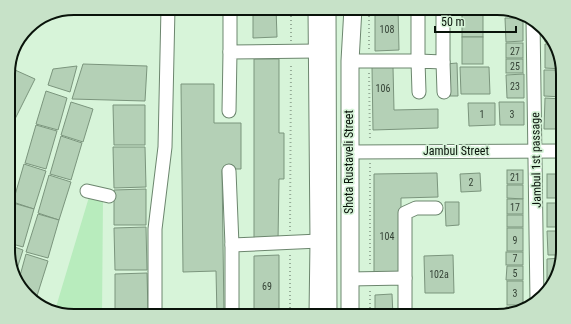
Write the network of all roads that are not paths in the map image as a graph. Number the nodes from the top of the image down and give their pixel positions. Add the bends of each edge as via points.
1 (168, 15) edge
2 (230, 15) edge
3 (317, 15) edge
4 (329, 15) edge
5 (336, 15) edge
6 (353, 15) edge
7 (418, 15) edge
8 (443, 15) edge
9 (533, 27) edge
10 (317, 51) junction
11 (230, 52) junction
12 (350, 61) junction
13 (418, 62) junction
14 (443, 62) junction
15 (419, 92) dead end
16 (444, 92) dead end
17 (229, 111) dead end
18 (536, 151) junction
19 (556, 151) edge
20 (349, 152) junction
21 (229, 171) dead end
22 (87, 191) dead end
23 (109, 196) dead end
24 (436, 208) dead end
25 (319, 241) junction
26 (232, 245) junction
27 (406, 278) junction
28 (349, 279) junction
29 (537, 294) edge
30 (155, 309) edge
31 (232, 309) edge
32 (318, 309) edge
33 (330, 309) edge
34 (336, 309) edge
35 (350, 309) edge
36 (405, 309) edge

1 - 30 street via 165,147 155,229
2 - 11 street
3 - 10 main road
4 - 33 street
5 - 34 street
6 - 12 main road, Shota Rustaveli Street
7 - 13 street
8 - 14 street
9 - 18 street, Jambul 1st passage
10 - 11 street
10 - 25 main road
11 - 17 street
12 - 13 street
12 - 20 main road, Shota Rustaveli Street
13 - 14 street
13 - 15 street
14 - 16 street
18 - 19 street, Jambul Street
18 - 20 street, Jambul Street
18 - 29 street, Jambul 1st passage
20 - 28 main road, Shota Rustaveli Street
21 - 26 street
22 - 23 street
24 - 27 street via 416,208 405,213
25 - 26 street
25 - 32 main road
26 - 31 street
27 - 28 street
27 - 36 street
28 - 35 main road, Shota Rustaveli Street

